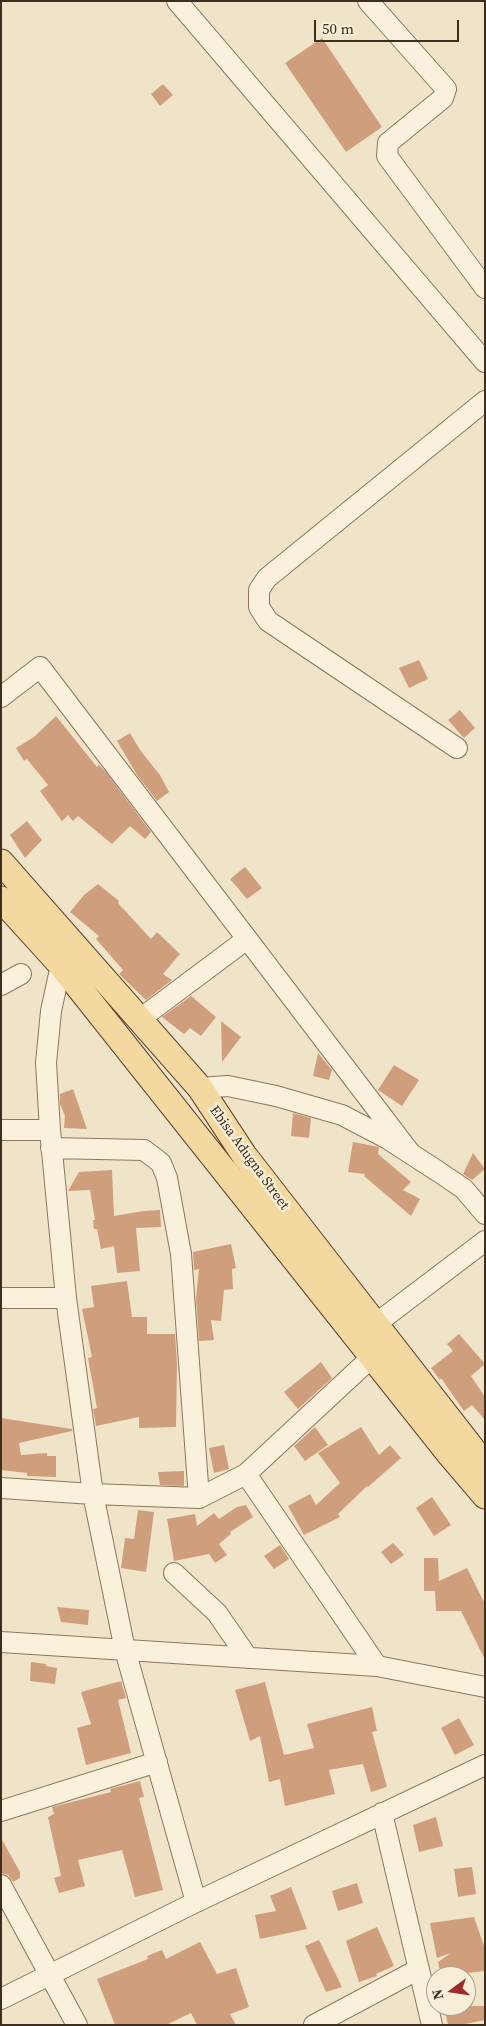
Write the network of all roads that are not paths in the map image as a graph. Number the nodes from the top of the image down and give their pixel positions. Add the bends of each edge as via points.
1 (177, 1) edge
2 (368, 1) edge
3 (485, 288) edge
4 (485, 362) edge
5 (485, 401) edge
6 (1, 697) edge
7 (457, 748) dead end
8 (1, 862) edge
9 (1, 899) edge
10 (247, 939) junction
11 (61, 965) junction
12 (21, 974) dead end
13 (1, 985) edge
14 (140, 1020) junction
15 (200, 1088) junction
16 (1, 1130) edge
17 (50, 1139) junction
18 (411, 1154) junction
19 (485, 1214) edge
20 (485, 1241) edge
21 (1, 1298) edge
22 (66, 1298) junction
23 (368, 1340) junction
24 (485, 1466) edge
25 (246, 1474) junction
26 (1, 1488) edge
27 (93, 1494) junction
28 (485, 1496) edge
29 (199, 1498) junction
30 (174, 1573) dead end
31 (1, 1642) edge
32 (125, 1650) junction
33 (248, 1658) junction
34 (376, 1666) junction
35 (485, 1687) edge
36 (157, 1762) junction
37 (485, 1764) edge
38 (1, 1811) edge
39 (382, 1813) junction
40 (1, 1885) edge
41 (196, 1902) junction
42 (420, 1969) junction
43 (50, 1974) junction
44 (1, 1999) edge
45 (78, 2025) edge
46 (314, 2025) edge
47 (432, 2025) edge

1 - 4 street
2 - 3 street via 446,89 444,98 388,143 387,156
5 - 7 street via 266,578 259,590 260,607 268,621
6 - 10 street via 40,667
8 - 14 main road, Ebisa Adugna Street
9 - 11 main road, Ebisa Adugna Street
10 - 14 street
10 - 18 street
11 - 17 street via 51,1012 46,1063
11 - 23 main road, Ebisa Adugna Street
12 - 13 street
14 - 15 main road, Ebisa Adugna Street
15 - 18 street via 228,1086 342,1115
15 - 23 main road, Ebisa Adugna Street
16 - 17 street
17 - 22 street
17 - 29 street via 144,1150 162,1162 181,1254
18 - 19 street via 464,1189
20 - 23 street
21 - 22 street
22 - 27 street
23 - 24 main road, Ebisa Adugna Street
23 - 25 street
23 - 28 main road, Ebisa Adugna Street
25 - 29 street
25 - 34 street
26 - 27 street
27 - 29 street
27 - 32 street
30 - 33 street via 217,1613
31 - 32 street
32 - 33 street
32 - 36 street
33 - 34 street
34 - 35 street
36 - 38 street
36 - 41 street
37 - 39 street
39 - 41 street
39 - 42 street
40 - 43 street
41 - 43 street
42 - 46 street
42 - 47 street
43 - 44 street
43 - 45 street

